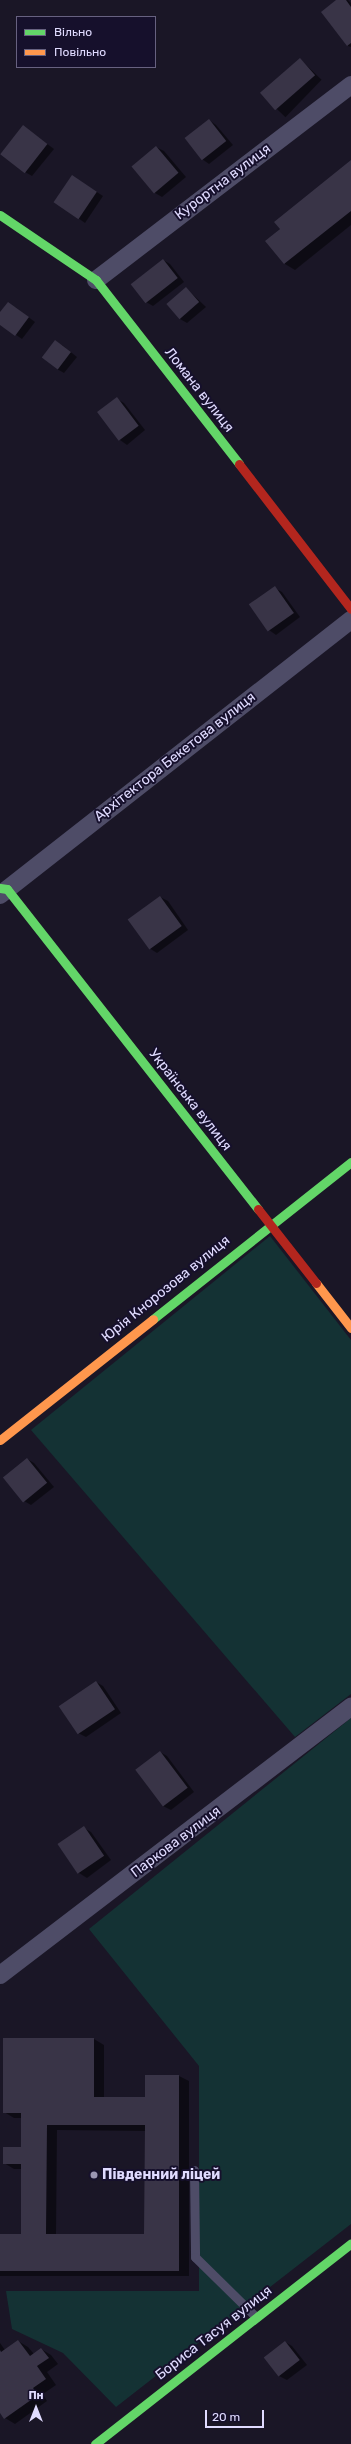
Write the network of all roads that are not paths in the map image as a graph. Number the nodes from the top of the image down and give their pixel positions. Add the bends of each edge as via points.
1 (351, 85) edge
2 (0, 215) edge
3 (96, 280) junction
4 (351, 609) edge
5 (351, 620) edge
6 (2, 890) edge
7 (351, 1162) edge
8 (270, 1225) junction
9 (351, 1328) edge
10 (0, 1440) edge
11 (351, 1707) edge
12 (0, 1975) edge
13 (194, 2170) dead end
14 (351, 2243) edge
15 (256, 2317) junction
16 (95, 2444) edge

1 - 3 street, Курортна вулиця
2 - 3 street, Ломана вулиця
3 - 4 street, Ломана вулиця
5 - 6 street, Архітектора Бекетова вулиця
6 - 8 street, Українська вулиця
7 - 8 street, Юрія Кнорозова вулиця
8 - 9 street, Українська вулиця
8 - 10 street, Юрія Кнорозова вулиця
11 - 12 street, Паркова вулиця
13 - 15 lane via 195,2256
14 - 15 street, Бориса Тасуя вулиця
15 - 16 street, Бориса Тасуя вулиця

